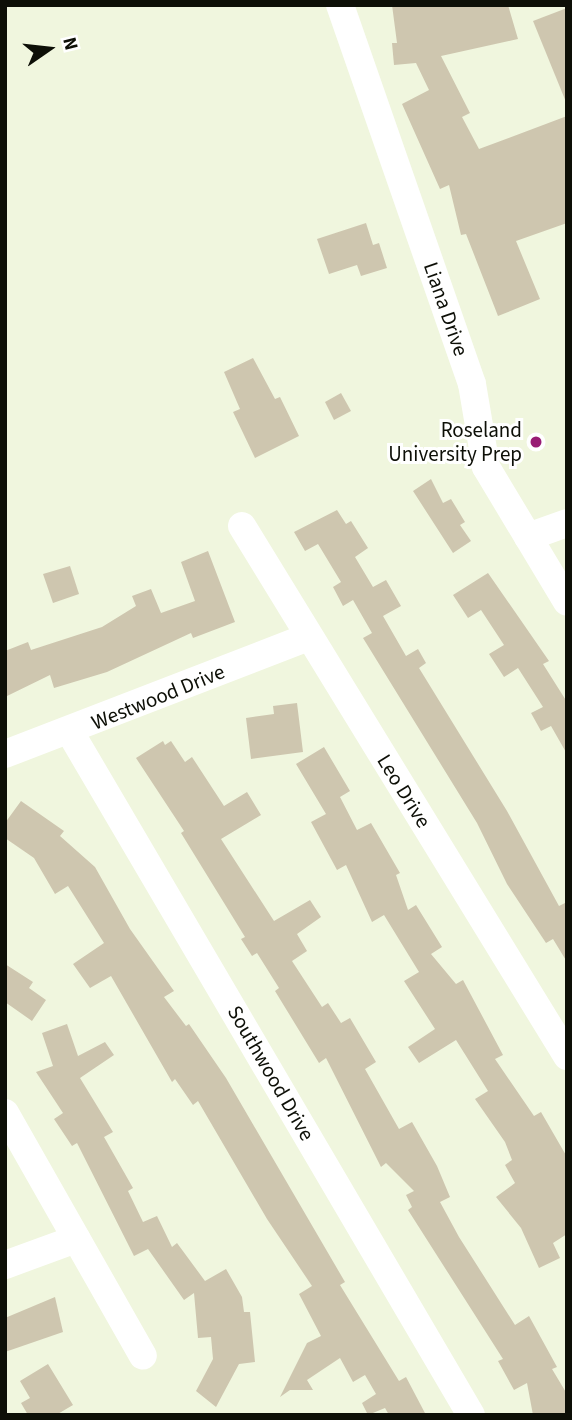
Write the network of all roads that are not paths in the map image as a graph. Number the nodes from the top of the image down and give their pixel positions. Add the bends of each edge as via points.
1 (340, 5) edge
2 (567, 523) edge
3 (242, 526) dead end
4 (528, 537) junction
5 (567, 602) edge
6 (309, 637) junction
7 (70, 732) junction
8 (5, 754) edge
9 (567, 1056) edge
10 (5, 1113) edge
11 (76, 1239) junction
12 (5, 1265) edge
13 (143, 1356) dead end
14 (471, 1415) edge

1 - 4 street, Liana Drive via 472,384 486,467
2 - 4 street
3 - 6 street, Leo Drive
4 - 5 street, Liana Drive
6 - 7 street, Westwood Drive
6 - 9 street, Leo Drive
7 - 8 street, Westwood Drive
7 - 14 street, Southwood Drive
10 - 11 street
11 - 12 street
11 - 13 street

